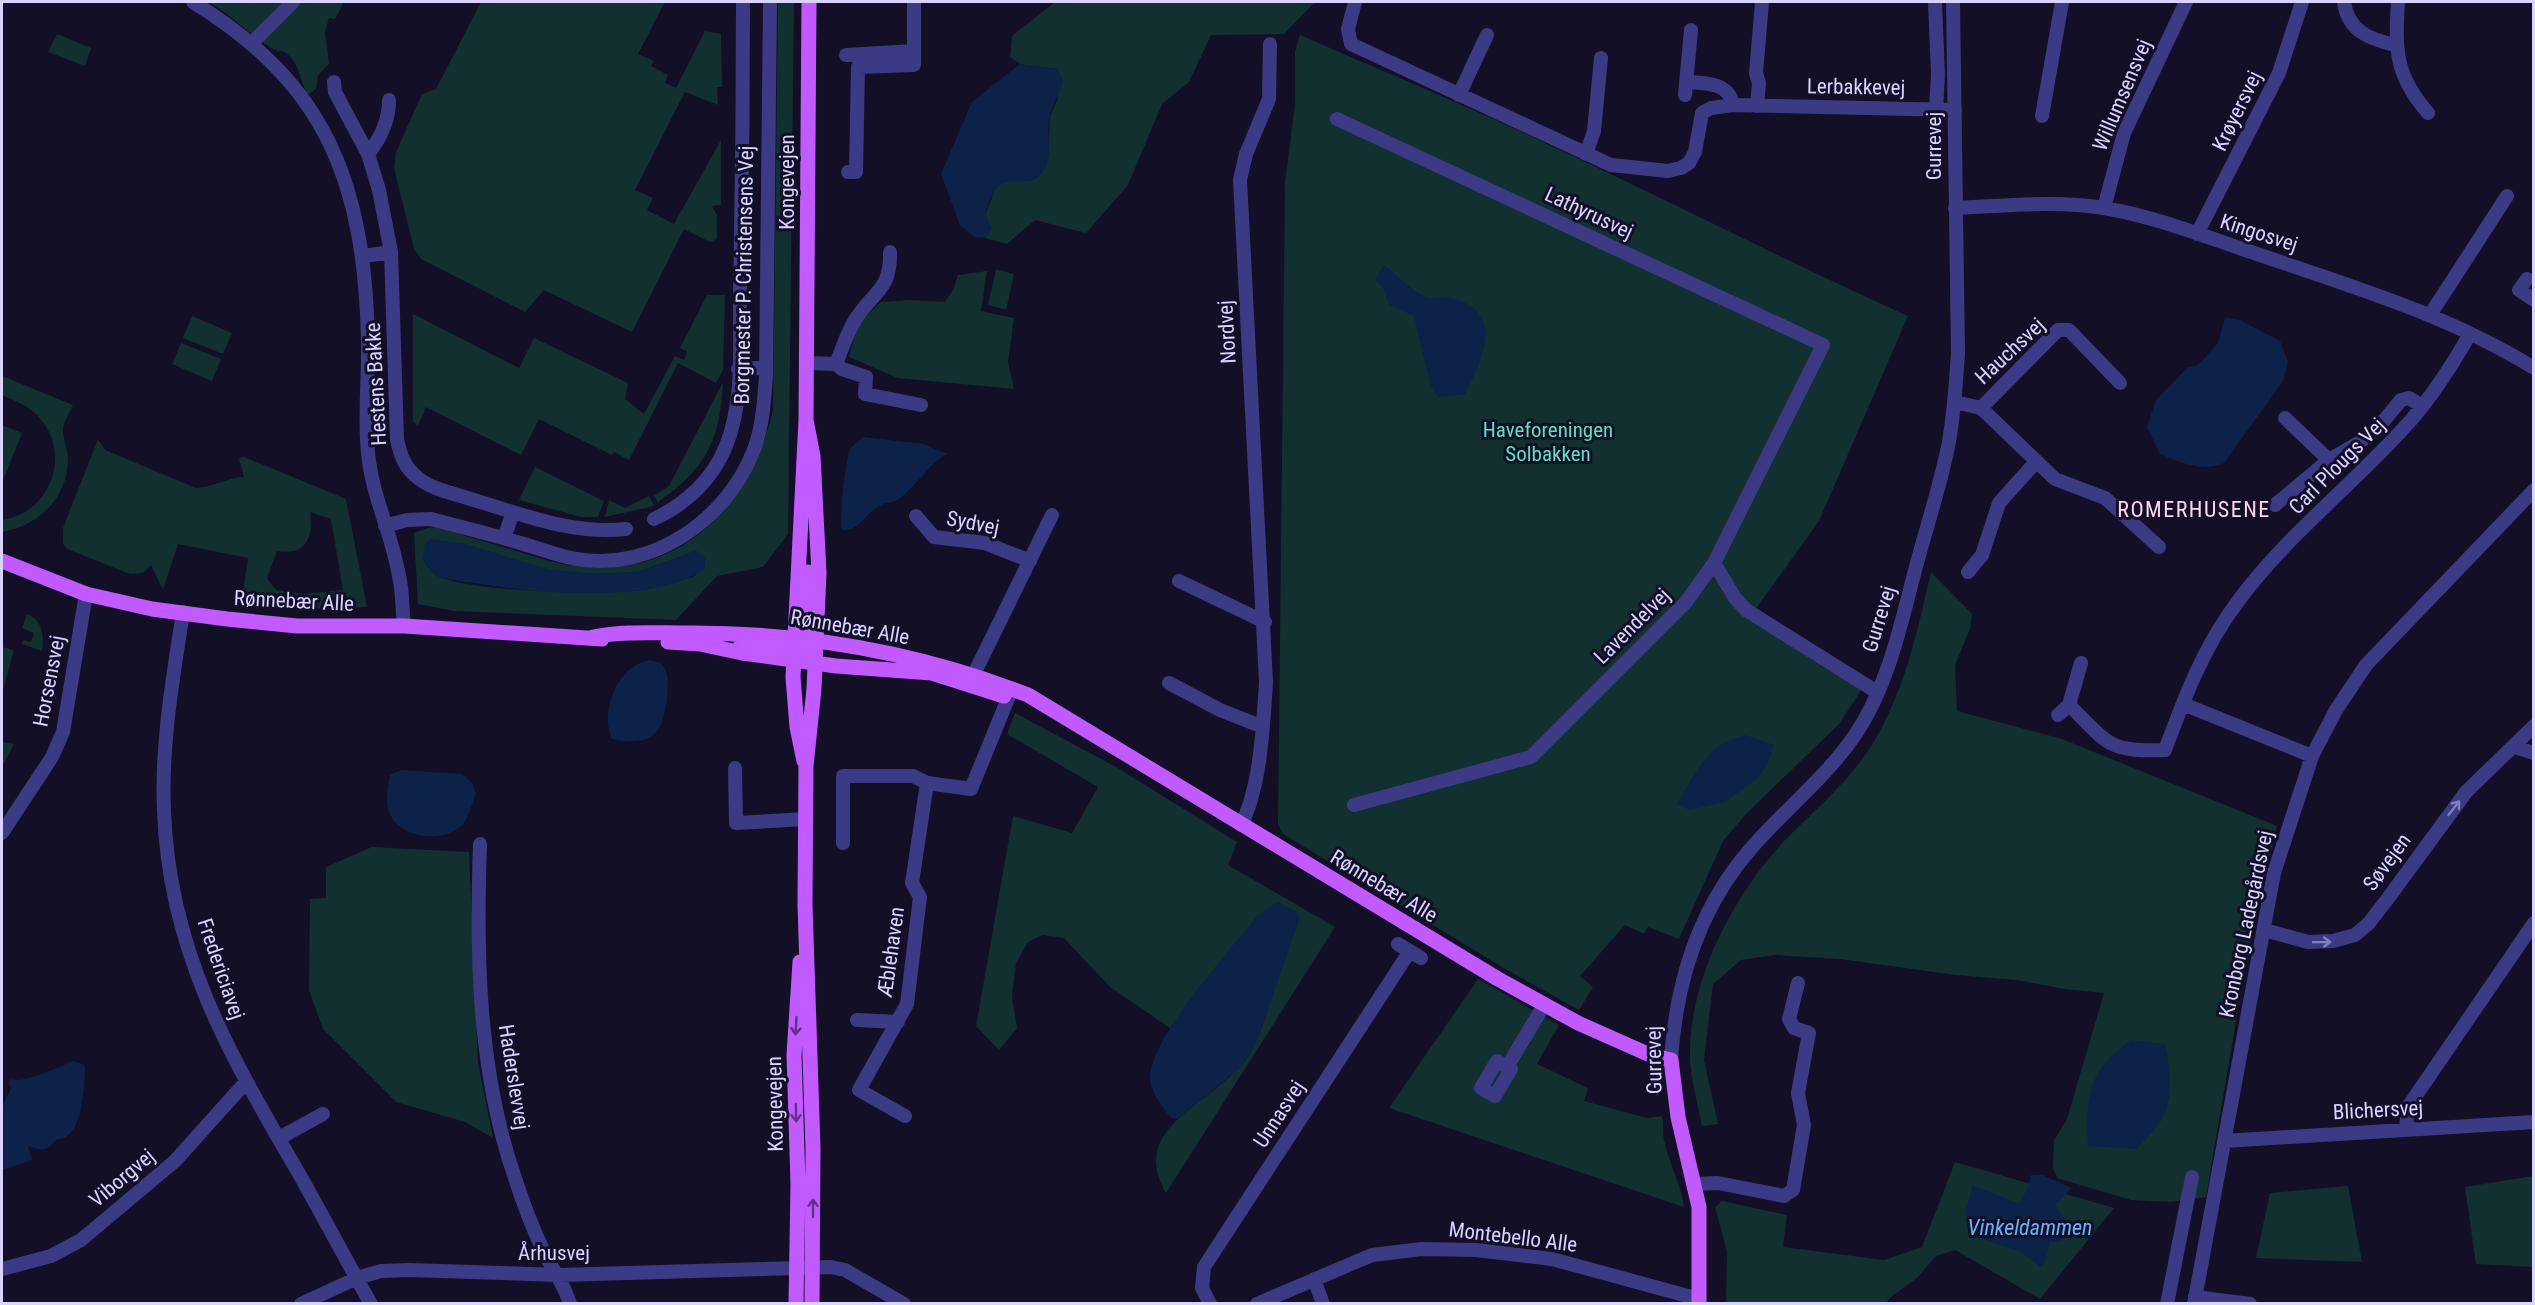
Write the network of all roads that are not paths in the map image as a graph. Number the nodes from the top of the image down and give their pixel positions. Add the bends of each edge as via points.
1 (194, 2) edge
2 (293, 2) edge
3 (743, 2) edge
4 (770, 2) edge
5 (809, 2) edge
6 (914, 2) edge
7 (1356, 2) edge
8 (1762, 2) edge
9 (1935, 2) edge
10 (1953, 2) edge
11 (2062, 2) edge
12 (2186, 2) edge
13 (2302, 2) edge
14 (2344, 2) edge
15 (2398, 2) edge
16 (1691, 30) dead end
17 (1487, 35) dead end
18 (252, 43) junction
19 (1270, 44) dead end
20 (2395, 45) junction
21 (914, 51) junction
22 (846, 54) dead end
23 (1601, 58) dead end
24 (334, 82) dead end
25 (769, 91) junction
26 (743, 92) junction
27 (1459, 95) junction
28 (388, 100) dead end
29 (1733, 105) junction
30 (1757, 106) junction
31 (1936, 109) junction
32 (1954, 110) junction
33 (2428, 113) dead end
34 (2042, 116) dead end
35 (1337, 119) dead end
36 (368, 154) junction
37 (1586, 154) junction
38 (848, 172) dead end
39 (2508, 196) dead end
40 (1955, 208) junction
41 (2104, 208) junction
42 (2197, 234) junction
43 (391, 252) junction
44 (890, 252) dead end
45 (364, 256) junction
46 (2526, 279) dead end
47 (2534, 300) edge
48 (2430, 315) junction
49 (2470, 334) junction
50 (1823, 345) joint
51 (806, 363) junction
52 (836, 364) junction
53 (766, 367) junction
54 (2534, 368) edge
55 (738, 369) junction
56 (2120, 383) dead end
57 (1955, 402) junction
58 (921, 405) dead end
59 (2422, 406) junction
60 (1981, 408) junction
61 (2285, 418) dead end
62 (806, 420) junction
63 (2329, 460) junction
64 (2035, 463) junction
65 (2534, 490) edge
66 (2275, 505) dead end
67 (513, 512) junction
68 (1053, 515) dead end
69 (916, 516) dead end
70 (654, 519) dead end
71 (385, 526) junction
72 (626, 529) dead end
73 (504, 538) junction
74 (2158, 548) dead end
75 (2, 561) edge
76 (1030, 561) junction
77 (1714, 563) junction
78 (1968, 572) dead end
79 (1179, 581) dead end
80 (86, 594) junction
81 (183, 612) junction
82 (1265, 622) junction
83 (404, 626) junction
84 (593, 637) junction
85 (805, 651) junction
86 (2082, 663) dead end
87 (974, 674) junction
88 (1169, 683) dead end
89 (1877, 692) junction
90 (1011, 693) junction
91 (2183, 704) junction
92 (2069, 705) junction
93 (2058, 715) dead end
94 (2534, 726) edge
95 (1263, 727) junction
96 (2515, 747) junction
97 (2534, 753) edge
98 (2312, 756) junction
99 (804, 761) junction
100 (735, 768) dead end
101 (927, 783) junction
102 (1354, 805) dead end
103 (806, 819) junction
104 (1241, 825) junction
105 (2, 832) edge
106 (843, 843) dead end
107 (480, 844) dead end
108 (805, 905) junction
109 (2534, 923) edge
110 (2265, 930) junction
111 (1410, 951) dead end
112 (1798, 983) dead end
113 (1544, 1005) junction
114 (857, 1020) dead end
115 (898, 1022) junction
116 (1671, 1060) junction
117 (1507, 1067) dead end
118 (245, 1083) junction
119 (323, 1114) dead end
120 (905, 1116) dead end
121 (2534, 1122) edge
122 (2406, 1129) junction
123 (279, 1138) junction
124 (2224, 1141) junction
125 (2192, 1177) dead end
126 (1695, 1184) junction
127 (797, 1267) junction
128 (813, 1267) junction
129 (2, 1269) edge
130 (559, 1275) junction
131 (357, 1278) junction
132 (1314, 1279) junction
133 (2195, 1300) edge
134 (1699, 1301) edge
135 (301, 1304) edge
136 (371, 1304) edge
137 (570, 1304) edge
138 (796, 1304) edge
139 (812, 1304) edge
140 (904, 1304) edge
141 (1210, 1304) edge
142 (1257, 1304) edge
143 (1323, 1304) edge
144 (2167, 1304) edge
145 (2250, 1304) edge

1 - 18 street
2 - 18 street
3 - 26 street
4 - 25 street, Borgmester P. Christensens Vej
5 - 51 main road, Kongevejen
6 - 21 street
7 - 27 street, Lerbakkevej via 1348,29 1351,44
8 - 30 street
9 - 31 street, Gurrevej
10 - 32 street, Gurrevej
11 - 34 street
12 - 41 street, Willumsensvej via 2124,133
13 - 42 street, Krøyersvej via 2279,73
14 - 20 street via 2347,17 2355,28 2366,36
15 - 20 street
16 - 29 street via 1686,88 1714,84 1731,94
17 - 27 street
18 - 45 street via 305,101 326,135 343,170
19 - 82 street, Nordvej via 1269,99 1246,154 1240,180
20 - 33 street via 2401,73 2412,95
21 - 22 street
21 - 38 street via 914,65 858,67 856,172
23 - 37 street via 1594,131
24 - 36 street, Hestens Bakke via 335,92
25 - 26 street
25 - 53 street, Borgmester P. Christensens Vej
26 - 55 street
27 - 37 street, Lerbakkevej
28 - 36 street via 389,114
29 - 30 street, Lerbakkevej
29 - 37 street, Lerbakkevej via 1702,113 1695,152 1681,168 1668,171 1611,165
30 - 31 street, Lerbakkevej
31 - 32 street, Lerbakkevej
32 - 40 street, Gurrevej
35 - 50 street, Lathyrusvej
36 - 43 street, Hestens Bakke via 380,190
39 - 48 street
40 - 41 street, Kingosvej via 2064,203
40 - 57 street, Gurrevej
41 - 42 street, Kingosvej via 2153,218
42 - 48 street, Kingosvej
43 - 45 street
43 - 67 street, Hestens Bakke via 397,439 404,463 427,484
44 - 52 street via 887,282 854,322
45 - 71 street via 368,451
46 - 47 street via 2519,290
48 - 49 street, Kingosvej
49 - 54 street, Kingosvej
49 - 59 street, Carl Plougs Vej
50 - 77 street, Lavendelvej
51 - 52 street
51 - 62 main road, Kongevejen
52 - 58 street via 866,377 865,394
53 - 55 street
53 - 73 street, Borgmester P. Christensens Vej via 761,428 745,470 719,507 681,538 630,557 604,560 577,559
55 - 70 street via 732,428 719,461 698,489
56 - 60 street, Hauchsvej via 2068,330 2058,330
57 - 60 street
57 - 89 street, Gurrevej via 1947,448 1896,641
59 - 63 street, Carl Plougs Vej via 2409,398 2401,400 2360,442
59 - 91 street, Carl Plougs Vej via 2268,565 2236,604 2200,664
60 - 64 street
61 - 63 street, Carl Plougs Vej
62 - 85 main road, Kongevejen
62 - 85 main road, Kongevejen via 813,456 817,534
63 - 66 street, Carl Plougs Vej
64 - 74 street via 2055,479 2105,498
64 - 78 street via 1999,503 1982,555
65 - 98 street, Kronborg Ladegårdsvej via 2366,665
67 - 72 street, Hestens Bakke via 577,529
67 - 73 street
68 - 76 street
69 - 76 street, Sydvej via 934,537 985,543
71 - 73 street, Borgmester P. Christensens Vej via 431,519
71 - 83 street via 400,578
75 - 80 main road, Rønnebær Alle
76 - 87 street
77 - 89 street via 1746,610
77 - 102 street, Lavendelvej via 1686,602 1531,757
79 - 82 street
80 - 81 main road, Rønnebær Alle
80 - 105 street, Horsensvej via 63,732 52,758
81 - 83 main road, Rønnebær Alle via 297,626
81 - 118 street, Fredericiavej via 163,772 168,859 189,951 208,1006
82 - 95 street, Nordvej
83 - 84 main road, Rønnebær Alle
84 - 85 main road, Rønnebær Alle via 610,642
84 - 85 main road, Rønnebær Alle via 619,632 746,633
85 - 87 main road, Rønnebær Alle via 934,663
85 - 90 main road, Rønnebær Alle via 932,673
85 - 99 main road, Kongevejen
85 - 99 main road, Kongevejen via 793,677
86 - 92 street
87 - 90 main road, Rønnebær Alle
88 - 95 street
89 - 116 street, Gurrevej via 1856,735 1753,846 1715,899 1679,991
90 - 101 street via 971,789
90 - 104 main road, Rønnebær Alle via 1028,695
91 - 92 street, Carl Plougs Vej via 2165,750 2131,751 2106,741
91 - 98 street
92 - 93 street
94 - 96 street, Søvejen
95 - 104 street, Nordvej via 1249,809
96 - 97 street
110 -> 96 street, Søvejen via 2308,942 2333,941 2355,934 2389,897 2466,792
98 - 110 street, Kronborg Ladegårdsvej via 2274,873
99 - 103 main road, Kongevejen
100 - 103 street via 736,823
101 - 106 street via 913,776 843,776
101 - 115 street, Æblehaven via 912,883 920,897 907,1004
103 - 108 main road, Kongevejen
104 - 113 main road, Rønnebær Alle
107 - 130 street, Haderslevvej via 481,996 487,1061 502,1139 516,1181 552,1267
108 -> 127 main road, Kongevejen via 794,1055
128 -> 108 main road, Kongevejen
109 - 122 street via 2408,1107
110 - 124 street, Kronborg Ladegårdsvej
111 - 141 street, Unnasvej via 1204,1267 1203,1288
112 - 126 street via 1789,1019 1794,1028 1809,1033 1798,1093 1804,1125 1792,1190 1784,1196 1718,1183
113 - 116 main road, Rønnebær Alle via 1625,1044
113 - 117 street
114 - 115 street, Æblehaven
115 - 120 street, Æblehaven via 859,1090
116 - 126 main road, Gurrevej via 1678,1117
118 - 123 street, Fredericiavej
118 - 129 street, Viborgvej via 175,1161 81,1240 51,1256
119 - 123 street
121 - 122 street, Blichersvej
122 - 124 street, Blichersvej
123 - 131 street, Fredericiavej
124 - 133 street, Kronborg Ladegårdsvej
125 - 144 street
126 - 134 main road, Gurrevej via 1701,1230
127 - 128 street, Århusvej
127 - 130 street, Århusvej
127 - 138 main road, Kongevejen
128 - 139 main road, Kongevejen
128 - 140 street via 842,1268
130 - 131 street, Århusvej via 409,1270 381,1271
130 - 137 street, Haderslevvej
131 - 135 street, Århusvej
131 - 136 street, Fredericiavej
132 - 134 street, Montebello Alle via 1372,1255 1422,1249 1476,1250 1567,1263
132 - 142 street, Montebello Alle
132 - 143 street
133 - 145 street

